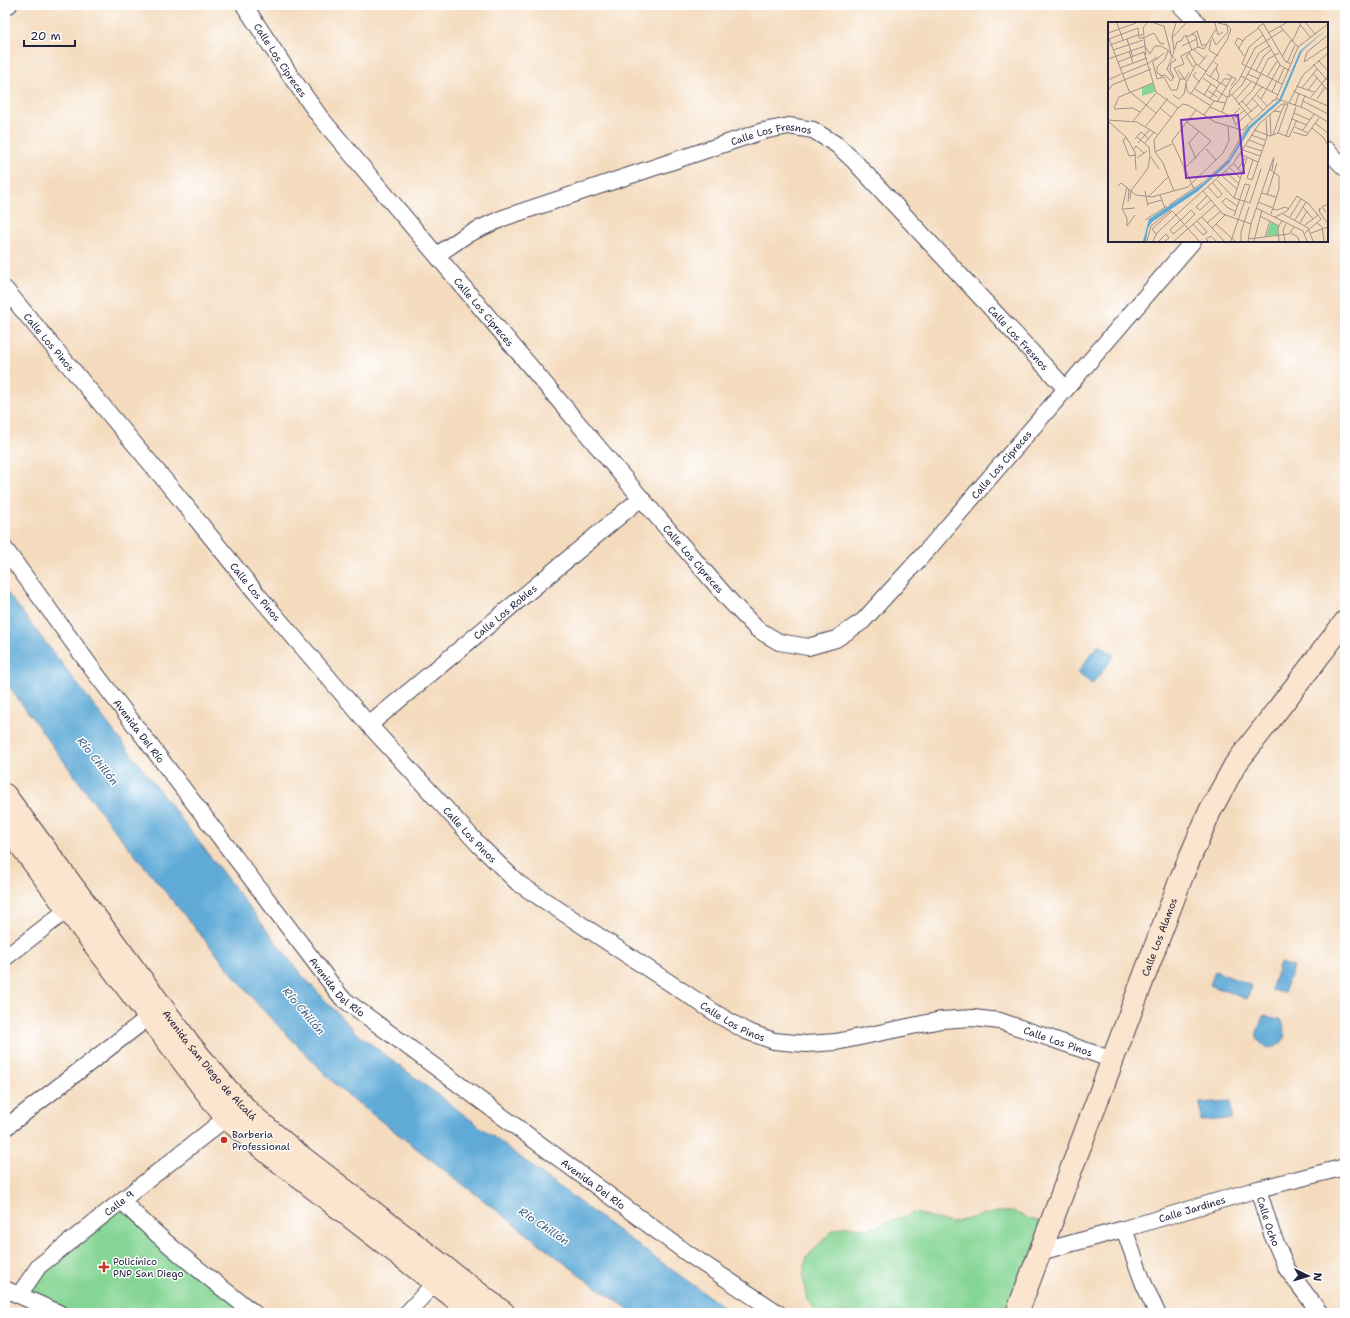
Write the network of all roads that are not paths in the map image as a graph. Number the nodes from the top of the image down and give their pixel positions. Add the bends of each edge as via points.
1 (9, 5) edge
2 (244, 5) edge
3 (1180, 5) edge
4 (5, 6) edge
5 (1197, 22) edge
6 (1328, 151) edge
7 (1345, 168) edge
8 (1192, 242) edge
9 (437, 255) junction
10 (5, 289) edge
11 (1066, 389) junction
12 (641, 498) junction
13 (5, 549) edge
14 (1345, 622) edge
15 (369, 725) junction
16 (5, 796) edge
17 (5, 824) edge
18 (75, 904) junction
19 (5, 958) edge
20 (148, 1017) junction
21 (1113, 1060) junction
22 (226, 1118) junction
23 (5, 1128) edge
24 (1345, 1166) edge
25 (1258, 1188) junction
26 (122, 1201) junction
27 (1124, 1229) junction
28 (1040, 1252) junction
29 (441, 1276) junction
30 (1029, 1281) junction
31 (12, 1292) edge
32 (59, 1313) edge
33 (254, 1313) edge
34 (407, 1313) edge
35 (474, 1313) edge
36 (504, 1313) edge
37 (778, 1313) edge
38 (1017, 1313) edge
39 (1031, 1313) edge
40 (1157, 1313) edge
41 (1320, 1313) edge

1 - 4 street
2 - 9 street, Calle Los Cipreces via 287,72 320,117
3 - 5 street
6 - 7 street
8 - 11 street, Calle Los Cipreces
9 - 11 street, Calle Los Fresnos via 466,235 503,218 756,133 788,126 813,130 854,161
9 - 12 street, Calle Los Cipreces
10 - 15 street, Calle Los Pinos via 257,594
11 - 12 street, Calle Los Cipreces via 863,621 836,639 808,647 779,642 757,629
12 - 15 street, Calle Los Robles
13 - 37 street, Avenida Del Río via 342,998 687,1252
14 - 21 main road, Calle Los Alamos via 1235,765 1210,811 1182,876
15 - 21 street, Calle Los Pinos via 480,846 518,883 746,1031 774,1041 806,1044 836,1042 941,1020 973,1018 1000,1021
16 - 18 main road, Avenida San Diego de Alcalá
17 - 18 main road, Avenida San Diego de Alcalá
18 - 19 street
18 - 20 main road, Avenida San Diego de Alcalá
18 - 29 main road, Avenida San Diego de Alcalá via 227,1089 252,1115
20 - 22 main road, Avenida San Diego de Alcalá
20 - 23 street
21 - 28 main road, Calle Los Alamos
22 - 26 street, Calle 9
22 - 29 main road, Avenida San Diego de Alcalá via 272,1156
24 - 25 street, Calle Jardines
25 - 27 street, Calle Jardines
25 - 41 street, Calle Ocho via 1272,1234 1287,1269
26 - 31 street, Calle 9 via 39,1266
26 - 33 street via 139,1219
27 - 28 street, Calle Jardines
27 - 40 street
28 - 30 main road, Calle Los Alamos
29 - 34 street
29 - 35 main road, Avenida San Diego de Alcalá
29 - 36 main road, Avenida San Diego de Alcalá
30 - 38 main road, Calle Los Alamos
30 - 39 main road
31 - 32 street

